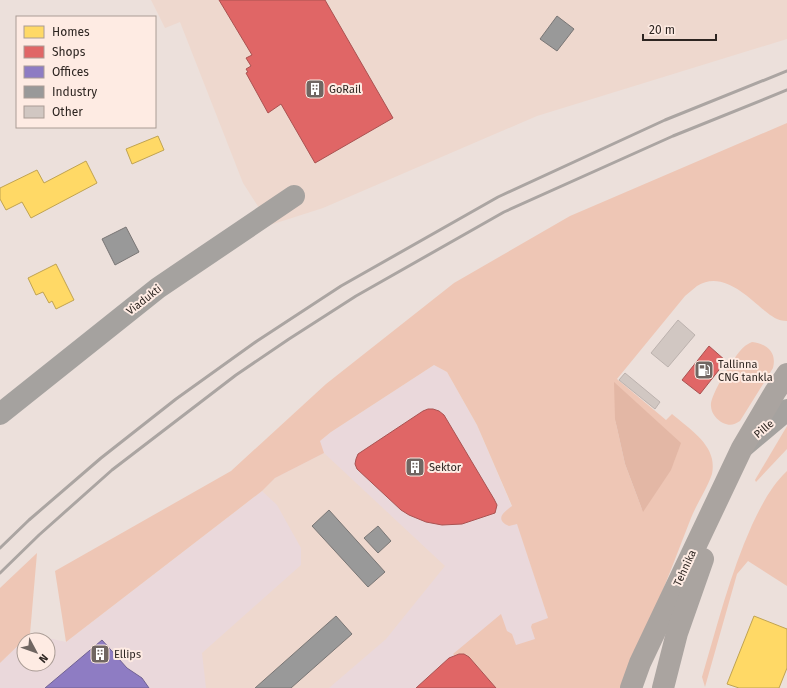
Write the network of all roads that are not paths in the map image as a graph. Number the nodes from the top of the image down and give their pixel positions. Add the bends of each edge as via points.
1 (294, 196) dead end
2 (787, 374) edge
3 (787, 410) edge
4 (0, 414) edge
5 (742, 448) junction
6 (631, 688) edge
7 (664, 688) edge

1 - 4 street, Viadukti via 158,288
2 - 5 main road, Tehnika
3 - 5 street, Pille
5 - 6 main road, Tehnika via 640,663
5 - 7 main road, Tehnika via 677,633

